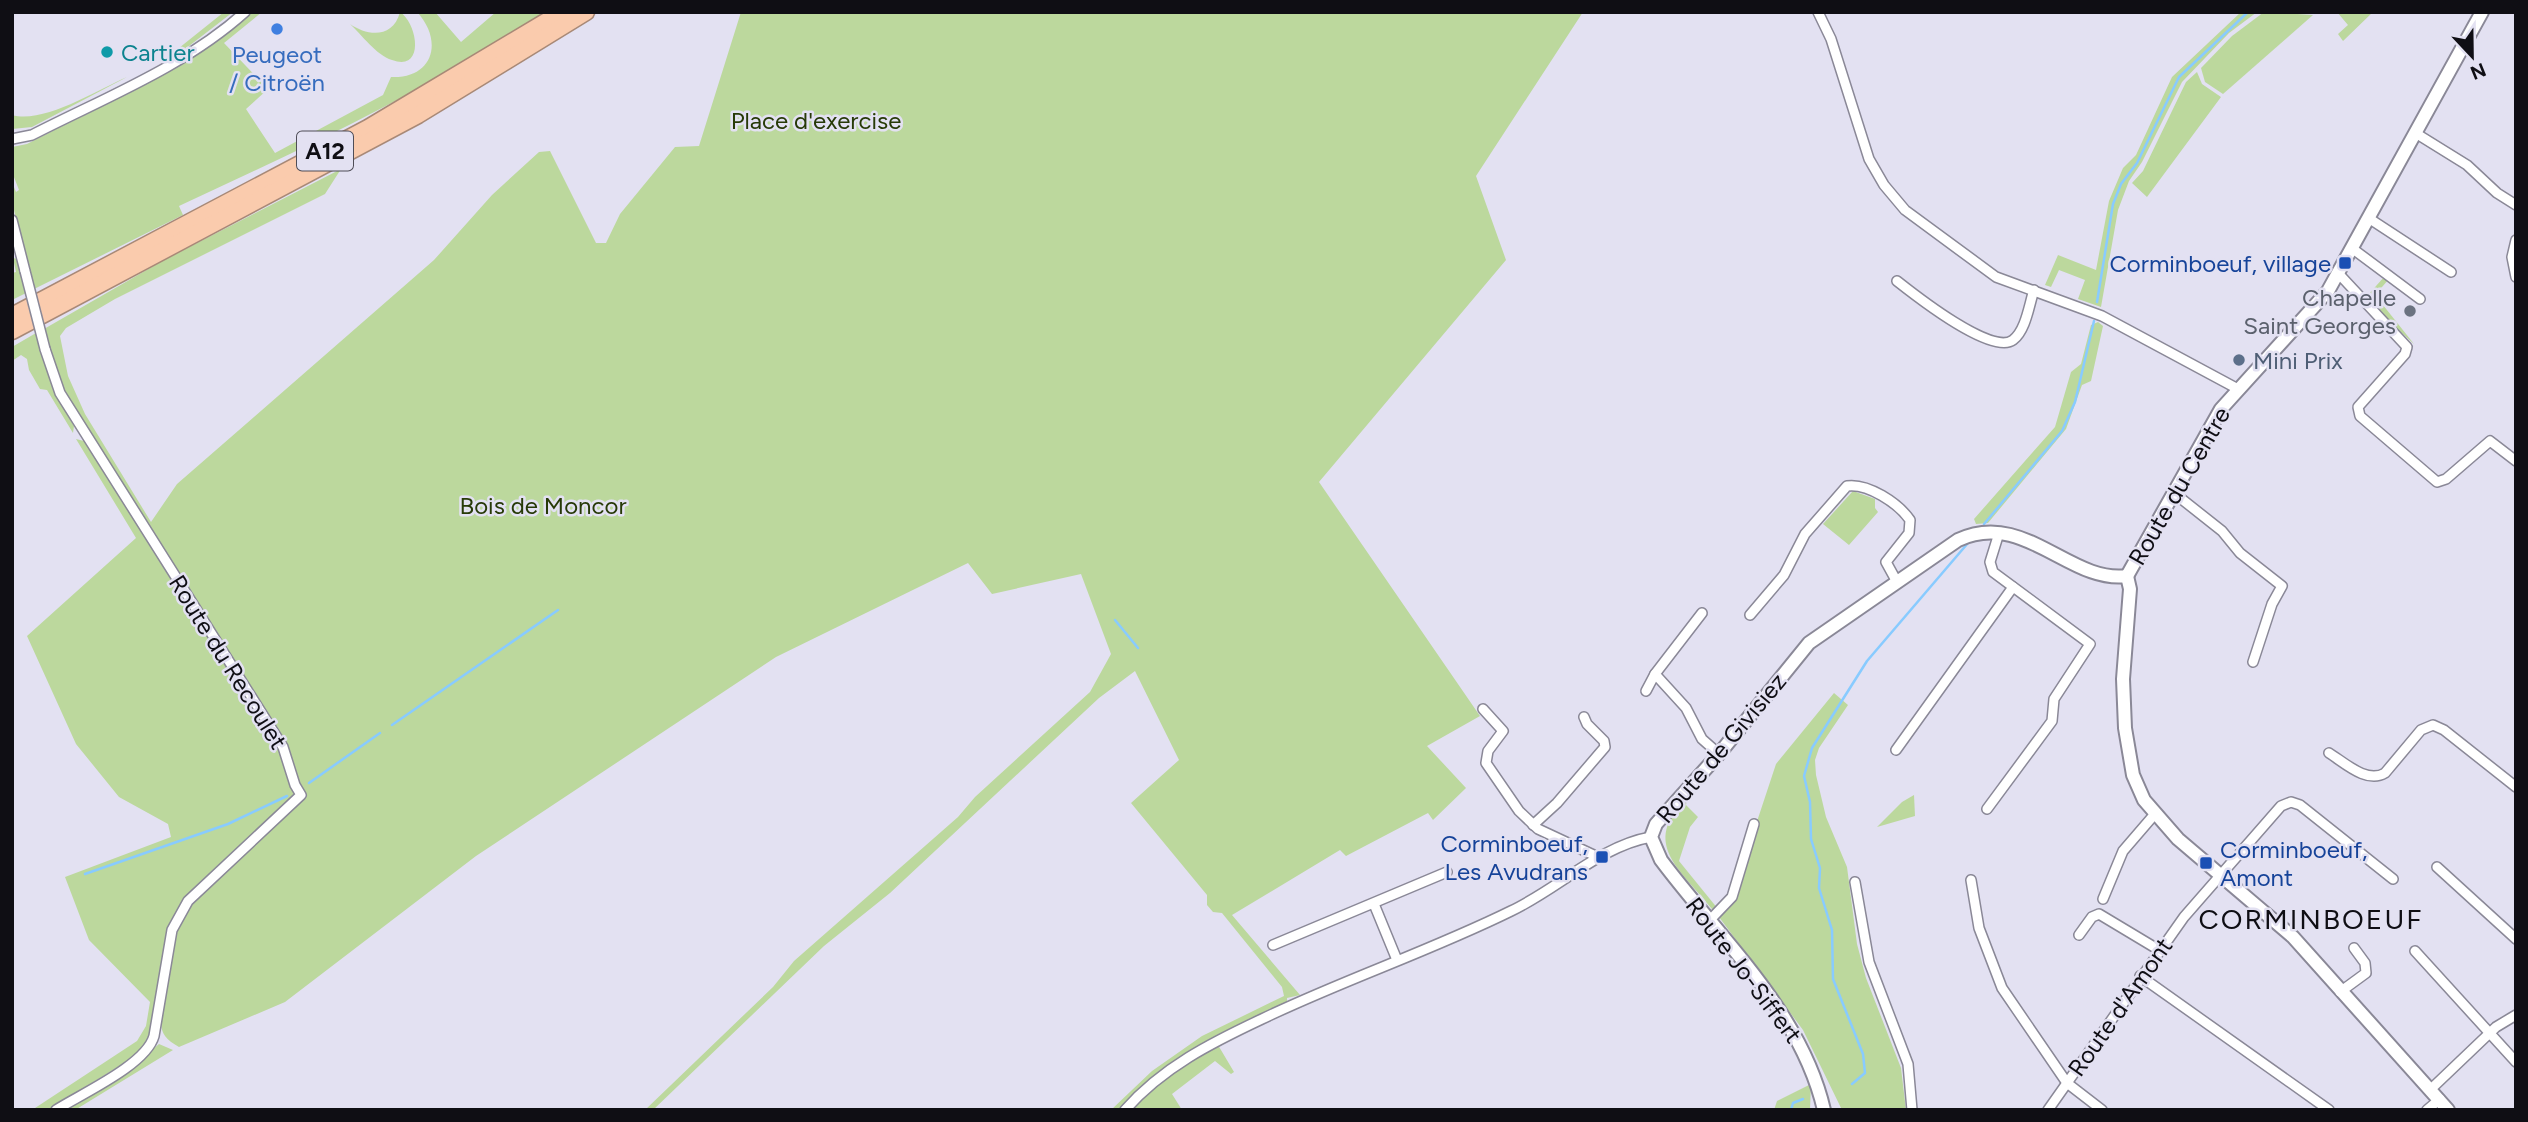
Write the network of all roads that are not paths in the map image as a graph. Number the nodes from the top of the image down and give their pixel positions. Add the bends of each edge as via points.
1 (245, 12) edge
2 (562, 12) edge
3 (586, 12) edge
4 (1818, 12) edge
5 (2482, 12) edge
6 (2417, 134) junction
7 (12, 139) edge
8 (2516, 205) edge
9 (2370, 219) junction
10 (12, 220) edge
11 (2516, 240) edge
12 (2353, 249) junction
13 (2451, 272) dead end
14 (2338, 273) junction
15 (2516, 277) edge
16 (1897, 281) dead end
17 (2034, 290) junction
18 (2420, 299) dead end
19 (12, 316) edge
20 (12, 331) edge
21 (2238, 389) junction
22 (2516, 461) edge
23 (2174, 493) junction
24 (1999, 533) junction
25 (2127, 576) junction
26 (1897, 582) junction
27 (2013, 587) junction
28 (1702, 613) dead end
29 (1750, 615) dead end
30 (2253, 662) dead end
31 (1655, 674) junction
32 (1646, 691) dead end
33 (1483, 709) dead end
34 (1584, 717) dead end
35 (1896, 750) dead end
36 (2329, 752) dead end
37 (1719, 754) junction
38 (2516, 787) edge
39 (1987, 808) dead end
40 (2154, 815) junction
41 (1754, 824) dead end
42 (1533, 825) junction
43 (1651, 837) junction
44 (1600, 858) junction
45 (2437, 867) dead end
46 (1447, 872) dead end
47 (2221, 874) junction
48 (2393, 879) dead end
49 (1971, 880) dead end
50 (1855, 882) dead end
51 (2102, 899) dead end
52 (1374, 904) junction
53 (1709, 920) junction
54 (2079, 935) dead end
55 (2516, 939) edge
56 (1273, 945) dead end
57 (2354, 948) dead end
58 (2159, 950) junction
59 (2415, 951) dead end
60 (1397, 960) junction
61 (2140, 976) junction
62 (2340, 992) junction
63 (2516, 1015) edge
64 (2489, 1034) junction
65 (2516, 1062) edge
66 (2067, 1083) junction
67 (2431, 1088) junction
68 (2444, 1105) edge
69 (56, 1110) edge
70 (1125, 1110) edge
71 (1824, 1110) edge
72 (1912, 1110) edge
73 (2048, 1110) edge
74 (2102, 1110) edge
75 (2329, 1110) edge
76 (2427, 1110) edge

1 - 7 street via 224,31 166,66 32,135
2 - 19 highway, A12 via 368,128
3 - 20 highway, A12 via 418,115
4 - 17 street via 1832,39 1869,159 1889,192 1905,211 1983,270
5 - 6 street, Route du Centre
6 - 8 street via 2467,165
6 - 9 street, Route du Centre
9 - 12 street, Route du Centre
9 - 13 street
10 - 69 street, Route du Recoulet, bridge via 60,393 278,738 301,795 188,901 172,930 154,1036 146,1051
11 - 15 street via 2512,257
12 - 14 street, Route du Centre
12 - 18 street
14 - 21 street, Route du Centre via 2328,291
14 - 22 street via 2407,347 2358,407 2360,416 2437,482 2490,441
16 - 17 street via 1951,321 2000,344 2019,334
17 - 21 street via 2109,319
21 - 23 street, Route du Centre via 2212,422
23 - 25 street, Route du Centre
23 - 30 street via 2282,586
24 - 25 street, Route de Givisiez via 2111,577
24 - 26 street, Route de Givisiez via 1958,540
24 - 27 street via 1991,568
25 - 40 street via 2125,728 2133,775
26 - 29 street via 1886,562 1909,533 1910,520 1879,495 1847,486 1805,534 1784,575
26 - 37 street, Route de Givisiez via 1809,643
27 - 35 street
27 - 39 street via 2089,641 2090,648 2054,699 2052,721
28 - 31 street
31 - 32 street
31 - 37 street via 1686,708 1702,739
33 - 42 street via 1503,731 1488,751 1486,762
34 - 42 street via 1605,747
36 - 38 street via 2369,777 2377,777 2421,730 2433,725
37 - 43 street, Route de Givisiez via 1669,807
40 - 47 street
40 - 51 street via 2123,850
41 - 53 street via 1732,897
42 - 44 street
43 - 44 street, Route de Givisiez via 1624,843
43 - 53 street, Route Jo-Siffert via 1661,860
44 - 60 street, Route de Givisiez via 1516,909
45 - 55 street
46 - 52 street
47 - 48 street, Route d'Amont via 2281,806 2291,802
47 - 58 street, Route d'Amont
47 - 62 street via 2287,930
49 - 66 street via 1979,928 2002,988
50 - 72 street via 1869,962 1908,1064
52 - 56 street
52 - 60 street
53 - 71 street, Route Jo-Siffert via 1788,1021 1812,1069
54 - 58 street via 2092,917 2103,915
57 - 62 street via 2366,973
58 - 61 street, Route d'Amont
59 - 64 street
60 - 70 street, Route de Givisiez via 1214,1042 1158,1077
61 - 66 street, Route d'Amont
61 - 75 street
62 - 67 street
63 - 64 street
64 - 65 street
64 - 67 street
66 - 73 street, Route d'Amont
66 - 74 street
67 - 68 street
68 - 76 street

